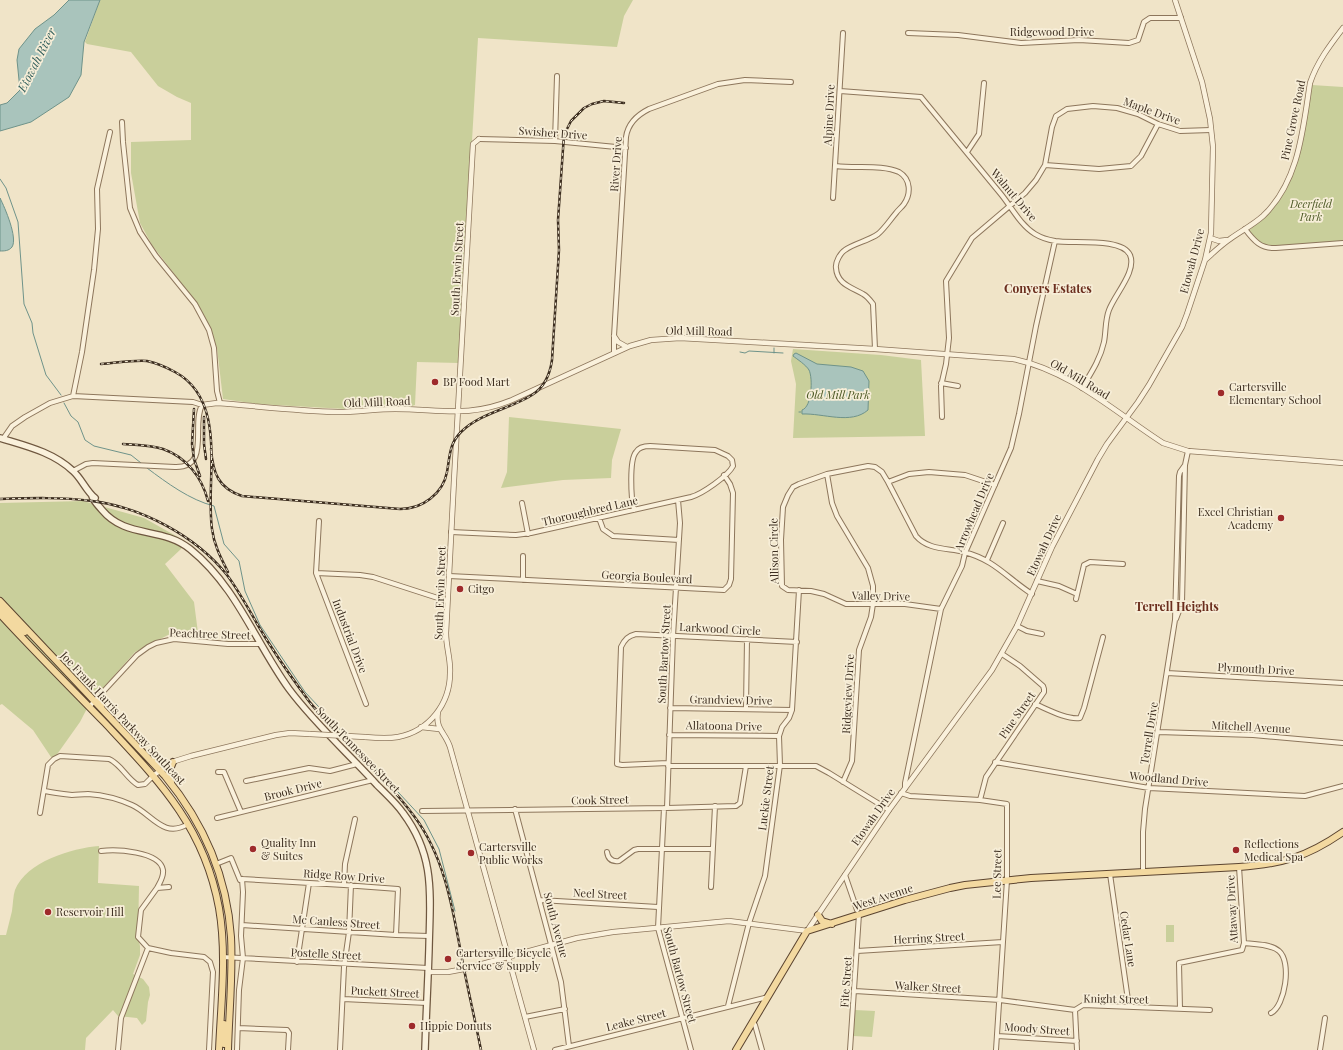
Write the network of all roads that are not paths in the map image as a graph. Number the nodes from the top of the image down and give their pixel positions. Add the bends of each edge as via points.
1 (1175, 0) edge
2 (1181, 18) junction
3 (1343, 28) edge
4 (908, 32) dead end
5 (843, 34) dead end
6 (557, 76) dead end
7 (791, 82) dead end
8 (984, 84) dead end
9 (840, 91) junction
10 (122, 122) dead end
11 (1158, 124) junction
12 (1211, 130) junction
13 (110, 132) dead end
14 (479, 139) joint
15 (555, 141) junction
16 (626, 148) junction
17 (967, 152) junction
18 (1045, 165) junction
19 (836, 166) junction
20 (833, 198) dead end
21 (1010, 206) junction
22 (1245, 229) junction
23 (1210, 238) junction
24 (1229, 240) junction
25 (1055, 241) junction
26 (1343, 243) edge
27 (1220, 247) junction
28 (1205, 260) junction
29 (614, 336) junction
30 (627, 347) junction
31 (875, 349) junction
32 (614, 353) junction
33 (947, 355) junction
34 (1029, 363) junction
35 (941, 384) junction
36 (958, 386) dead end
37 (1082, 388) junction
38 (73, 396) junction
39 (220, 403) junction
40 (202, 405) junction
41 (458, 412) junction
42 (942, 417) dead end
43 (1126, 418) junction
44 (2, 439) edge
45 (1188, 451) junction
46 (1343, 463) edge
47 (1185, 465) junction
48 (73, 471) junction
49 (827, 474) junction
50 (724, 475) junction
51 (888, 482) junction
52 (995, 485) junction
53 (678, 500) junction
54 (522, 503) dead end
55 (634, 510) junction
56 (599, 518) junction
57 (319, 521) dead end
58 (1003, 524) dead end
59 (451, 532) junction
60 (528, 534) junction
61 (679, 540) junction
62 (965, 553) junction
63 (523, 556) dead end
64 (987, 560) junction
65 (1123, 564) dead end
66 (316, 573) junction
67 (449, 576) junction
68 (522, 580) junction
69 (1037, 581) junction
70 (676, 588) junction
71 (799, 590) junction
72 (1032, 594) junction
73 (1077, 594) junction
74 (1076, 599) dead end
75 (0, 601) edge
76 (447, 601) junction
77 (873, 604) junction
78 (0, 608) edge
79 (941, 609) junction
80 (0, 614) edge
81 (1175, 620) junction
82 (1017, 626) junction
83 (1042, 634) dead end
84 (673, 636) junction
85 (1103, 636) dead end
86 (36, 639) junction
87 (747, 639) junction
88 (797, 642) junction
89 (261, 644) junction
90 (1002, 654) junction
91 (1168, 673) junction
92 (1343, 683) edge
93 (100, 695) junction
94 (92, 703) junction
95 (366, 704) dead end
96 (1035, 704) junction
97 (101, 707) junction
98 (670, 708) junction
99 (746, 708) junction
100 (439, 710) junction
101 (792, 710) junction
102 (430, 720) junction
103 (421, 727) junction
104 (439, 729) junction
105 (1158, 732) junction
106 (669, 735) junction
107 (779, 736) junction
108 (135, 743) junction
109 (1343, 743) edge
110 (149, 758) junction
111 (995, 762) junction
112 (172, 763) junction
113 (358, 764) junction
114 (668, 764) junction
115 (746, 766) junction
116 (780, 766) junction
117 (218, 772) dead end
118 (157, 773) junction
119 (373, 780) junction
120 (246, 781) dead end
121 (843, 782) junction
122 (171, 784) junction
123 (1343, 786) edge
124 (905, 788) junction
125 (1149, 788) junction
126 (45, 792) junction
127 (901, 793) junction
128 (980, 800) junction
129 (715, 806) junction
130 (665, 808) junction
131 (515, 809) junction
132 (422, 810) dead end
133 (468, 810) junction
134 (889, 810) junction
135 (241, 812) junction
136 (40, 813) dead end
137 (217, 818) dead end
138 (355, 819) dead end
139 (188, 824) junction
140 (1343, 832) edge
141 (661, 849) junction
142 (712, 849) junction
143 (100, 851) dead end
144 (606, 852) dead end
145 (217, 866) junction
146 (1239, 867) junction
147 (1143, 872) junction
148 (1110, 874) junction
149 (845, 876) junction
150 (242, 879) junction
151 (1007, 880) junction
152 (309, 883) junction
153 (344, 885) junction
154 (351, 885) junction
155 (169, 887) dead end
156 (711, 887) dead end
157 (157, 888) junction
158 (540, 900) junction
159 (658, 907) junction
160 (858, 912) junction
161 (818, 915) junction
162 (749, 923) junction
163 (832, 924) junction
164 (242, 925) junction
165 (303, 928) junction
166 (658, 928) junction
167 (349, 932) junction
168 (807, 932) junction
169 (396, 935) junction
170 (429, 936) junction
171 (1003, 942) junction
172 (1244, 943) junction
173 (552, 945) junction
174 (148, 948) junction
175 (857, 951) junction
176 (227, 957) junction
177 (508, 957) junction
178 (243, 958) junction
179 (297, 962) junction
180 (345, 964) junction
181 (428, 970) junction
182 (855, 991) junction
183 (768, 997) junction
184 (343, 999) junction
185 (1000, 1000) junction
186 (427, 1003) junction
187 (728, 1006) junction
188 (1130, 1007) junction
189 (565, 1009) junction
190 (1180, 1009) junction
191 (1075, 1010) junction
192 (1210, 1010) dead end
193 (1271, 1013) dead end
194 (525, 1016) junction
195 (682, 1018) junction
196 (1325, 1018) dead end
197 (753, 1022) junction
198 (238, 1028) junction
199 (997, 1036) junction
200 (1077, 1041) junction
201 (569, 1046) junction
202 (228, 1049) edge
203 (118, 1050) edge
204 (209, 1050) edge
205 (218, 1050) edge
206 (237, 1050) edge
207 (288, 1050) edge
208 (340, 1050) edge
209 (425, 1050) edge
210 (534, 1050) edge
211 (555, 1050) edge
212 (690, 1050) edge
213 (736, 1050) edge
214 (762, 1050) edge
215 (850, 1050) edge
216 (996, 1050) edge
217 (1077, 1050) edge
218 (1320, 1050) edge

1 - 2 street, Etowah Drive
2 - 4 street, Ridgewood Drive via 1150,18 1144,22 1138,40 1129,42 1079,40 1021,43
2 - 12 street, Etowah Drive via 1197,65
3 - 22 street, Pine Grove Road via 1313,72 1297,154 1287,182 1272,206
5 - 9 street, Alpine Drive
6 - 15 street
7 - 16 street, River Drive via 745,80 724,83 658,105 640,114 630,124
8 - 17 street via 979,134
9 - 17 street, Walnut Drive via 921,98
9 - 19 street, Alpine Drive
10 - 39 street via 130,208 140,232 195,304 209,330 214,348
11 - 12 street, Maple Drive via 1183,132
11 - 18 street via 1141,156 1131,166 1099,169
11 - 18 street, Maple Drive via 1138,114 1117,108 1093,106 1067,109 1056,116
12 - 23 street, Etowah Drive via 1213,153
13 - 38 street via 97,189 98,229 94,270
14 - 15 street, Swisher Drive
14 - 41 street, South Erwin Street via 473,144
15 - 16 street, Swisher Drive
16 - 29 street, River Drive
17 - 21 street, Walnut Drive
18 - 21 street, Maple Drive via 1029,189
19 - 20 street, Alpine Drive
19 - 31 street via 892,170 902,174 909,187 904,204 885,228 870,239 844,250 836,267 837,276 845,286 864,295 873,304
21 - 25 street, Walnut Drive via 1035,234
21 - 33 street, Maple Drive via 972,238 946,281 949,330
22 - 24 street, Pine Grove Road
22 - 26 street via 1258,244 1267,248
23 - 24 street
23 - 27 street
23 - 28 street, Etowah Drive
24 - 27 street, Pine Grove Road
25 - 34 street, Arrowhead Drive
25 - 37 street, Walnut Drive via 1116,245 1125,249 1132,263 1130,272 1108,312 1104,340 1096,366
27 - 28 street, Pine Grove Road
28 - 43 street, Etowah Drive via 1182,327 1149,385
29 - 30 street via 620,344
29 - 32 street, River Drive
30 - 31 street, Old Mill Road via 651,340 680,338
30 - 32 street, Old Mill Road
31 - 33 street, Old Mill Road
32 - 41 street, Old Mill Road via 505,403 481,410
33 - 34 street, Old Mill Road via 1006,358
33 - 35 street, Maple Drive
34 - 37 street, Old Mill Road
34 - 52 street, Arrowhead Drive via 1011,448
35 - 36 street
35 - 42 street, Maple Drive
37 - 43 street, Old Mill Road
38 - 40 street via 193,402
38 - 44 street via 50,402 31,413 12,426
39 - 40 street, Old Mill Road
39 - 41 street, Old Mill Road via 333,412 396,409
40 - 48 street via 198,419 197,454 188,465 178,468 92,463
41 - 59 street, South Erwin Street
43 - 45 street, Old Mill Road via 1163,444
43 - 69 street, Etowah Drive via 1100,455
44 - 48 main road, South Tennessee Street via 50,455
45 - 46 street, Old Mill Road
45 - 47 street, Terrell Drive
47 - 81 street, Terrell Drive via 1182,603
47 - 81 street, Terrell Drive via 1179,476
48 - 89 main road, South Tennessee Street via 107,516 116,523 138,531 169,537 193,552 229,590
49 - 51 street, Allison Circle via 868,466 882,472
49 - 71 street, Allison Circle via 793,487 783,507 782,586 788,590
49 - 77 street, Ridgeview Drive via 837,516 868,568 873,586
50 - 53 street, Thoroughbred Lane via 703,493
50 - 55 street via 732,468 733,462 720,451 642,447 636,451 633,460 631,489
50 - 70 street, Georgia Boulevard via 733,493 730,584 721,590
51 - 52 street via 908,474 936,472 965,475
51 - 62 street, Allison Circle via 920,541 930,546
52 - 62 street, Arrowhead Drive
53 - 55 street, Thoroughbred Lane
53 - 61 street, South Bartow Street
54 - 60 street
55 - 56 street, Thoroughbred Lane
56 - 60 street, Thoroughbred Lane
56 - 61 street via 603,529 613,536
57 - 66 street, Industrial Drive
58 - 64 street
59 - 60 street, Thoroughbred Lane
59 - 67 street, South Erwin Street
61 - 70 street, South Bartow Street
62 - 64 street, Allison Circle
62 - 79 street, Arrowhead Drive via 962,566
63 - 68 street
64 - 72 street, Allison Circle
65 - 73 street via 1084,564
66 - 76 street via 373,577
66 - 95 street, Industrial Drive
67 - 68 street, Georgia Boulevard
67 - 76 street, South Erwin Street
68 - 70 street, Georgia Boulevard
69 - 72 street, Etowah Drive
69 - 73 street via 1059,586
70 - 84 street, South Bartow Street
71 - 77 street, Valley Drive via 824,594 846,604
71 - 88 street
72 - 82 street, Etowah Drive
73 - 74 street
75 - 86 main road, Joe Frank Harris Parkway Southeast
76 - 100 street, South Erwin Street via 446,638 450,680 447,695
77 - 79 street, Valley Drive via 905,604
77 - 121 street, Ridgeview Drive via 859,650 853,759
78 - 86 main road via 21,629
79 - 124 street, Arrowhead Drive
80 - 94 main road via 22,637 41,650
81 - 91 street, Terrell Drive
82 - 83 street
82 - 90 street, Etowah Drive
84 - 87 street, Larkwood Circle
84 - 98 street, South Bartow Street
84 - 114 street, Larkwood Circle via 636,634 624,640 621,647 617,764
85 - 96 street via 1080,718 1074,719
86 - 94 main road, Joe Frank Harris Parkway Southeast
87 - 88 street, Larkwood Circle
87 - 99 street
88 - 101 street
89 - 93 street, Peachtree Street via 174,639 160,642 140,652
89 - 113 main road, South Tennessee Street via 296,698
90 - 96 street, Pine Street via 1043,686 1044,692
90 - 124 street, Etowah Drive via 980,689
91 - 92 street, Plymouth Drive
91 - 105 street, Terrell Drive
93 - 94 street, Peachtree Street
93 - 97 main road
94 - 97 main road, Joe Frank Harris Parkway Southeast
94 - 108 main road via 118,730
94 - 118 main road, Joe Frank Harris Parkway Southeast via 119,738
96 - 111 street, Pine Street
97 - 108 main road, Joe Frank Harris Parkway Southeast
98 - 99 street, Grandview Drive
98 - 106 street, South Bartow Street
99 - 101 street, Grandview Drive
100 - 102 street, South Erwin Street
100 - 104 street
101 - 107 street
102 - 103 street, South Erwin Street
102 - 104 street
103 - 104 street
103 - 112 street, South Erwin Street, bridge via 396,737 382,738 290,733 276,735
104 - 133 street via 450,744
105 - 109 street, Mitchell Avenue via 1253,735
105 - 125 street, Terrell Drive
106 - 107 street, Allatoona Drive
106 - 114 street, South Bartow Street
107 - 116 street, Luckie Street
108 - 110 main road, Joe Frank Harris Parkway Southeast
110 - 112 main road via 160,763
110 - 118 main road, Joe Frank Harris Parkway Southeast
111 - 125 street, Woodland Drive
111 - 128 street, Pine Street via 986,777
112 - 118 street, South Erwin Street
112 - 122 main road via 169,772
113 - 119 main road, South Tennessee Street
113 - 120 street via 330,771 309,768
114 - 115 street
114 - 130 street, South Bartow Street
115 - 116 street
115 - 129 street, Cook Street via 740,803
116 - 121 street via 816,766
116 - 162 street, Luckie Street via 765,876
117 - 135 street via 224,772
118 - 122 main road, Joe Frank Harris Parkway Southeast
118 - 126 street via 145,784 138,785 112,760 57,757 51,762 46,774
118 - 139 main road, Joe Frank Harris Parkway Southeast
118 - 145 main road via 194,825 214,866
119 - 135 street, Brook Drive
119 - 170 main road, South Tennessee Street via 402,812 414,829 423,849 430,882
121 - 134 street
122 - 145 main road, Joe Frank Harris Parkway Southeast via 195,818
123 - 125 street, Woodland Drive via 1305,796
124 - 127 street, Etowah Drive
125 - 147 street, Terrell Drive via 1144,817
126 - 136 street
126 - 139 street via 89,794 117,799 141,809 157,823 168,828 181,828
127 - 128 street, Lee Street via 910,796
127 - 134 street, Etowah Drive
128 - 151 street, Lee Street via 1006,804
129 - 130 street, Cook Street
129 - 142 street
130 - 131 street, Cook Street
130 - 141 street, South Bartow Street
131 - 133 street, Cook Street
131 - 158 street, South Avenue
132 - 133 street, Cook Street
133 - 177 street
134 - 149 street, Etowah Drive
135 - 137 street, Brook Drive
138 - 153 street via 345,864
139 - 176 main road, Joe Frank Harris Parkway Southeast via 203,854 214,886
140 - 146 main road, West Avenue via 1299,856 1269,864
141 - 142 street
141 - 144 street via 634,850 619,862 610,860
141 - 159 street, South Bartow Street
142 - 156 street
143 - 157 street via 130,851 152,857 163,869
145 - 150 street via 231,858 240,880
145 - 176 main road, Joe Frank Harris Parkway Southeast via 229,923
146 - 147 main road, West Avenue
146 - 172 street, Attaway Drive
147 - 148 main road, West Avenue
148 - 151 main road, West Avenue
148 - 188 street, Cedar Lane
149 - 160 street, Fite Street
149 - 161 street, Etowah Drive
150 - 152 street, Ridge Row Drive
150 - 164 street
151 - 160 main road, West Avenue via 944,889
151 - 171 street, Lee Street
152 - 153 street, Ridge Row Drive
152 - 165 street
153 - 154 street, Ridge Row Drive
154 - 167 street
154 - 169 street, Ridge Row Drive via 398,889
155 - 157 street
157 - 174 street via 141,910 138,936
158 - 159 street, Neel Street
158 - 173 street, South Avenue
159 - 166 street, South Bartow Street
160 - 163 main road, West Avenue
160 - 175 street, Fite Street
161 - 163 main road via 822,920
161 - 168 street, Etowah Drive
162 - 166 street, West Avenue via 722,921
162 - 168 street, West Avenue
162 - 187 street, Luckie Street
163 - 168 main road, West Avenue
164 - 165 street, Mc Canless Street
164 - 178 street
165 - 167 street, Mc Canless Street
165 - 179 street
166 - 173 street, West Avenue via 588,936
166 - 195 street, South Bartow Street
167 - 169 street, Mc Canless Street
167 - 180 street
168 - 183 main road, Etowah Drive
169 - 170 street, Mc Canless Street
170 - 181 main road, South Tennessee Street
171 - 175 street, Herring Street
171 - 185 street, Lee Street
172 - 190 street, Attaway Drive via 1242,950 1179,963
172 - 193 street via 1274,948 1280,952 1286,964 1286,981 1278,1007
173 - 177 street, West Avenue
173 - 189 street, South Avenue
174 - 203 street via 121,1018
174 - 204 street via 202,956 210,962 213,972
175 - 182 street, Fite Street
176 - 178 street, Postelle Street
176 - 202 main road, Joe Frank Harris Parkway Southeast
176 - 205 main road, Joe Frank Harris Parkway Southeast
177 - 181 street, West Avenue via 464,970
177 - 194 street
178 - 179 street, Postelle Street
178 - 198 street
179 - 180 street, Postelle Street
180 - 181 street, Postelle Street
180 - 184 street
181 - 186 main road, South Tennessee Street
182 - 185 street, Walker Street
182 - 215 street, Fite Street
183 - 187 street, Leake Street
183 - 197 main road, Etowah Drive
184 - 186 street, Puckett Street
184 - 208 street
185 - 191 street, Knight Street
185 - 199 street, Lee Street
186 - 209 main road, South Tennessee Street
187 - 195 street, Leake Street
188 - 190 street, Knight Street
188 - 191 street, Knight Street via 1083,1005
189 - 194 street
189 - 201 street, South Avenue
190 - 192 street, Knight Street
191 - 200 street
194 - 210 street
195 - 201 street, Leake Street
195 - 212 street, South Bartow Street
196 - 218 street
197 - 213 main road, Etowah Drive
197 - 214 street
198 - 206 street
198 - 207 street via 288,1031
199 - 200 street, Moody Street
199 - 216 street, Lee Street
200 - 217 street
201 - 211 street, Leake Street

